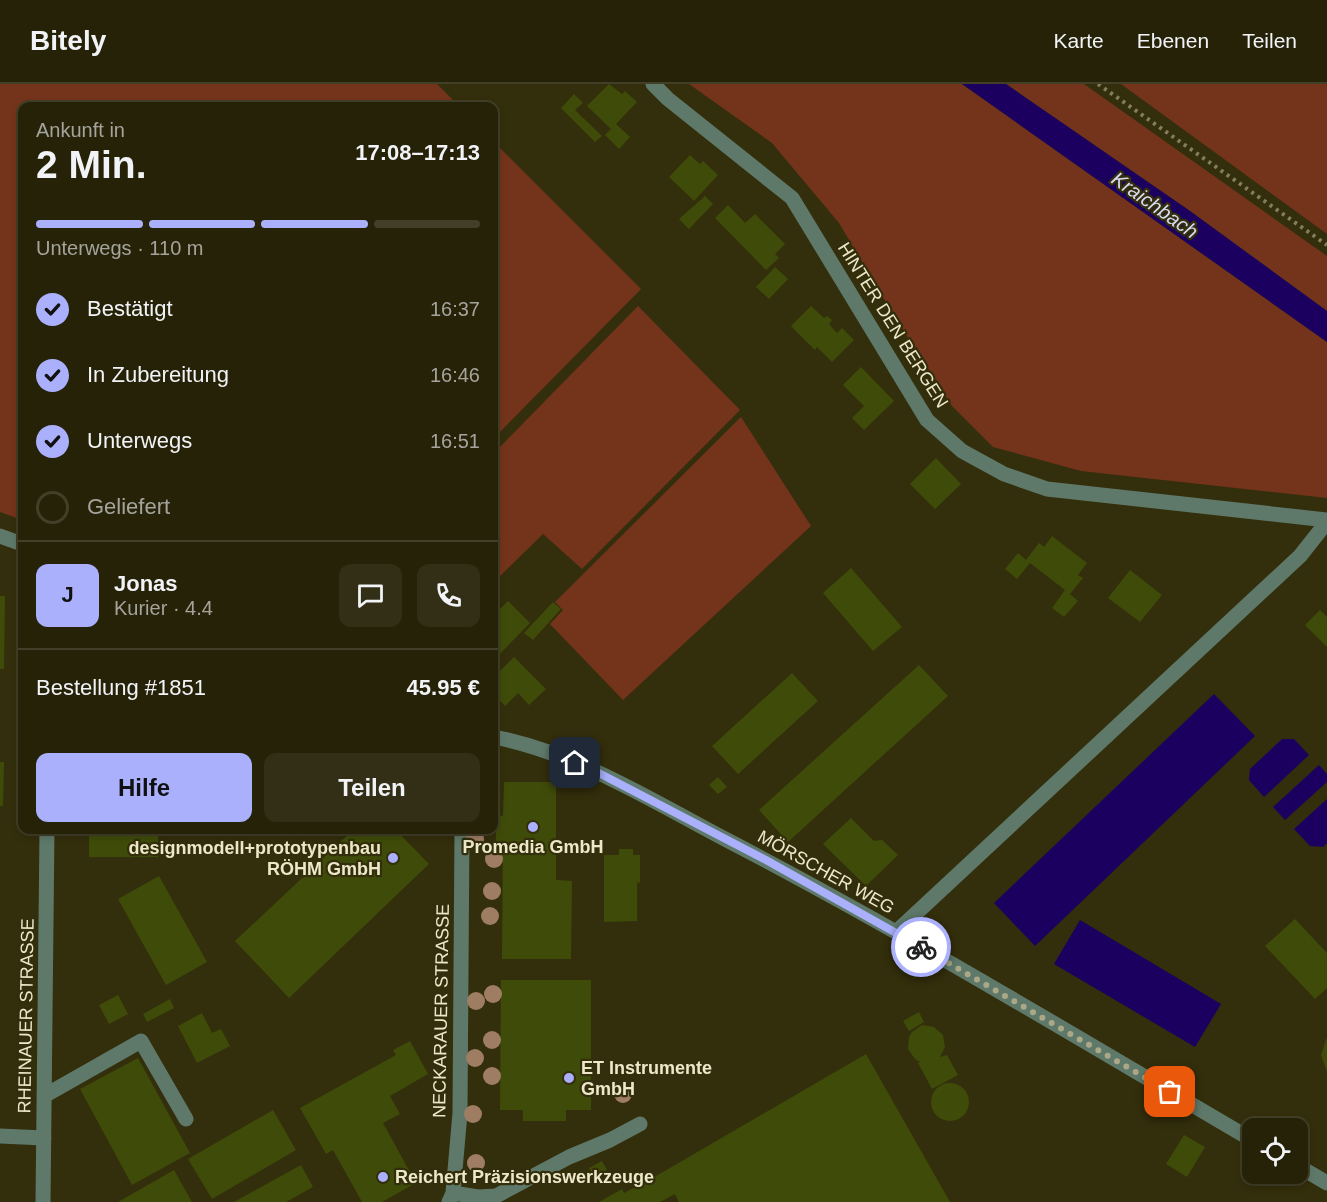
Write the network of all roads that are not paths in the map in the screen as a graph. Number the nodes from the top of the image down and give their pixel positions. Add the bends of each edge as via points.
1 (653, 84) edge
2 (1327, 521) edge
3 (0, 536) edge
4 (18, 543) edge
5 (498, 738) edge
6 (47, 834) edge
7 (462, 834) edge
8 (896, 932) junction
9 (44, 1096) junction
10 (186, 1119) dead end
11 (640, 1125) dead end
12 (1242, 1134) edge
13 (0, 1136) edge
14 (44, 1138) junction
15 (1308, 1172) edge
16 (1327, 1183) edge
17 (451, 1198) edge
18 (43, 1202) edge

1 - 2 street, HINTER DEN BERGEN via 792,198 927,420 962,451 1004,474 1047,489
2 - 8 street via 1300,556
3 - 4 street
5 - 8 street, MÖRSCHER WEG via 593,770
6 - 9 street, RHEINAUER STRASSE
7 - 17 street, NECKARAUER STRASSE via 460,1113
8 - 12 street, MÖRSCHER WEG
9 - 10 street via 141,1041
9 - 14 street, RHEINAUER STRASSE
11 - 17 street via 496,1196
13 - 14 street
14 - 18 street, RHEINAUER STRASSE
15 - 16 street

